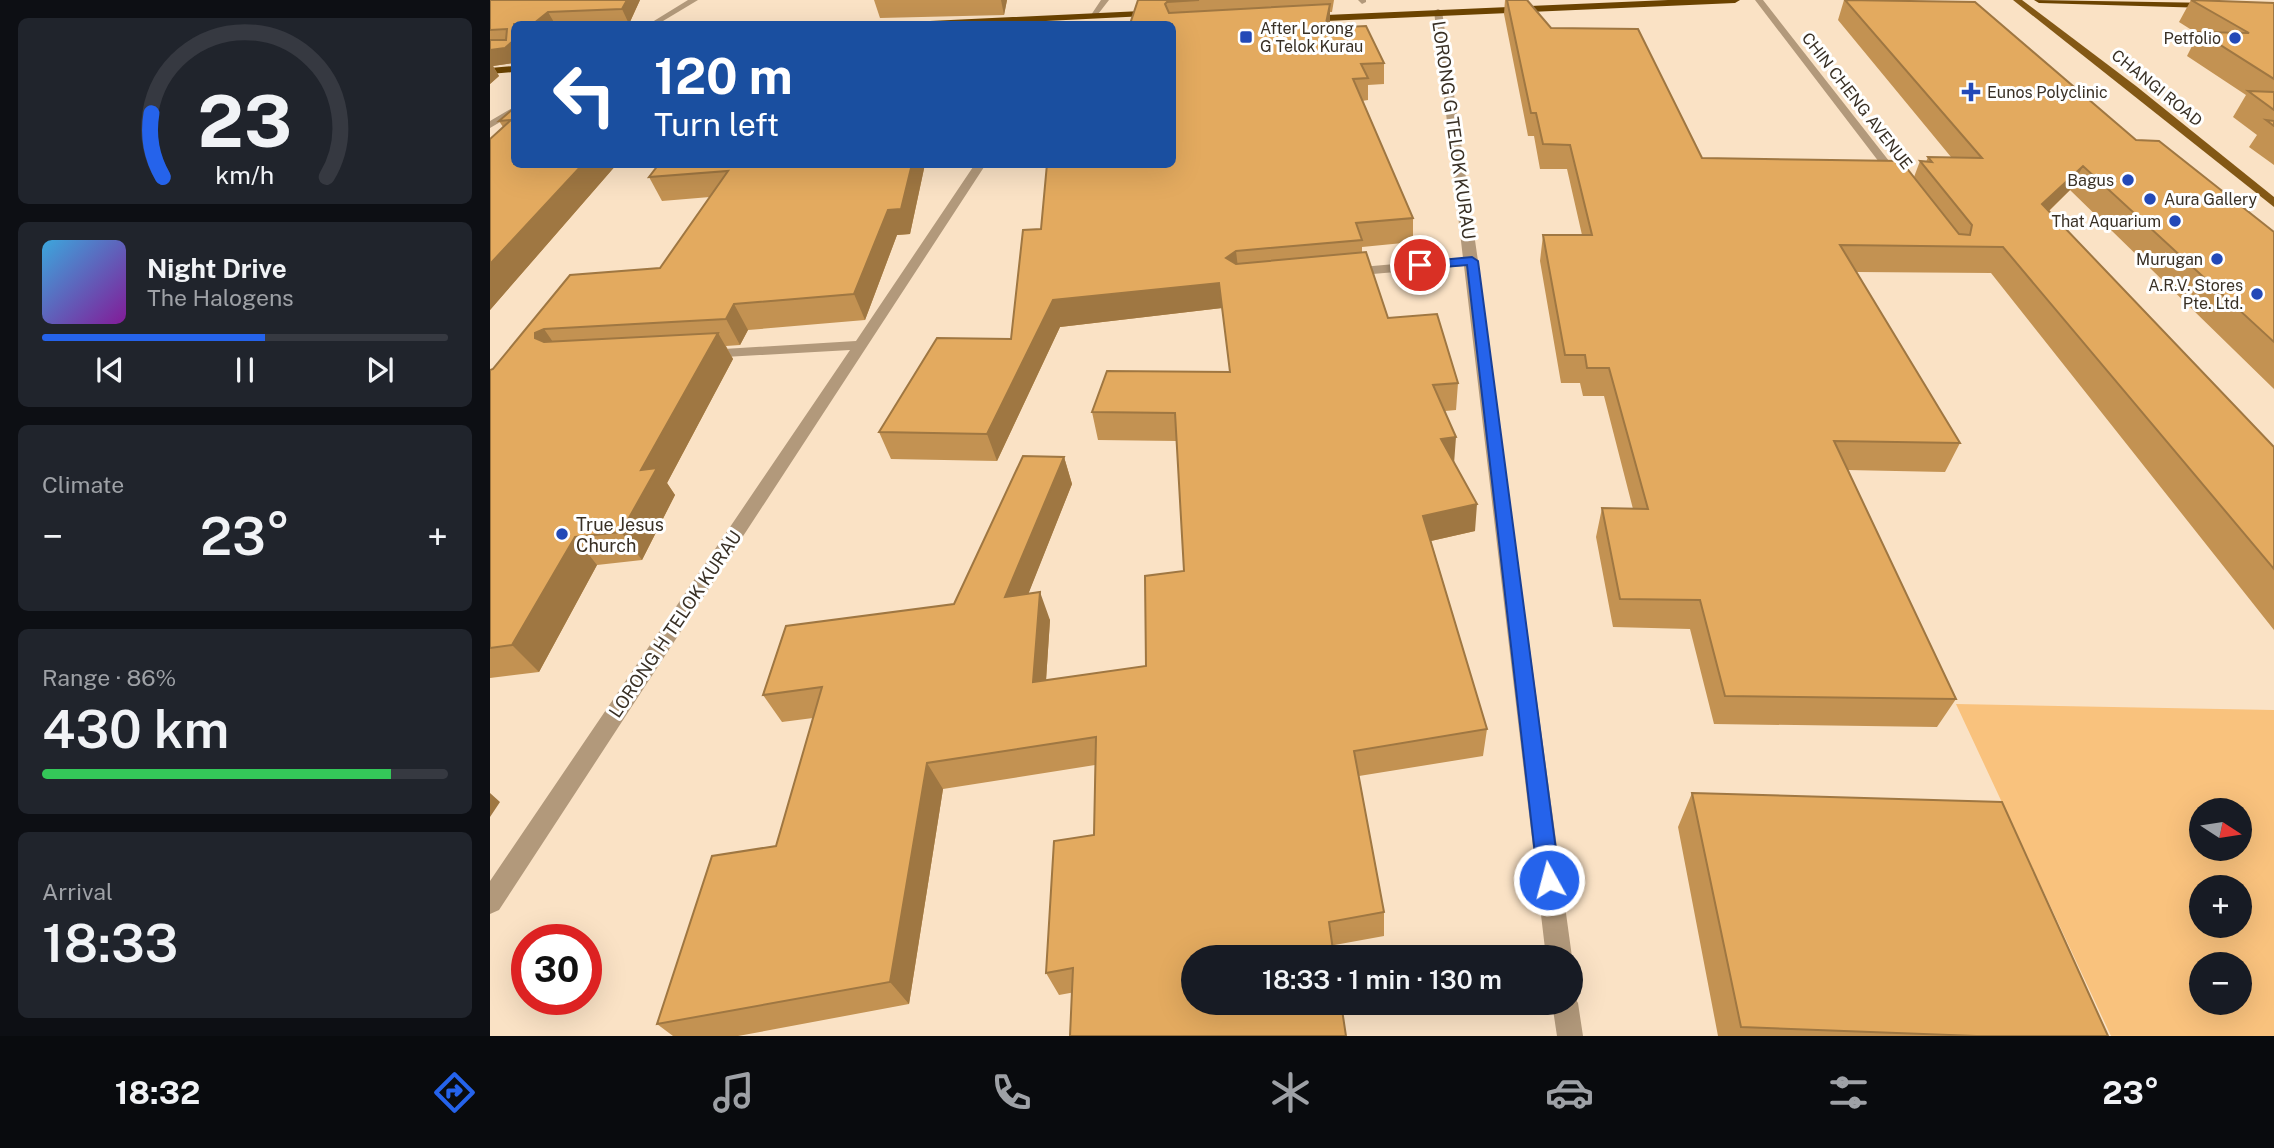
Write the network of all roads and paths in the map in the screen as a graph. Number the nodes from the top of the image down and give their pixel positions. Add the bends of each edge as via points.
1 (694, 0) edge
2 (1105, 0) edge
3 (1735, 0) edge
4 (1759, 0) edge
5 (2017, 0) edge
6 (2039, 0) edge
7 (1362, 1) edge
8 (1375, 1) edge
9 (1696, 1) edge
10 (1349, 3) dead end
11 (2274, 7) edge
12 (1438, 11) junction
13 (1173, 12) edge
14 (1092, 16) junction
15 (1295, 20) edge
16 (658, 21) edge
17 (991, 21) edge
18 (511, 69) edge
19 (490, 71) edge
20 (511, 112) edge
21 (490, 125) edge
22 (978, 168) edge
23 (1907, 191) edge
24 (2274, 203) edge
25 (1472, 261) junction
26 (1335, 274) edge
27 (861, 345) junction
28 (698, 354) edge
29 (490, 902) edge
30 (1558, 945) edge
31 (1567, 1015) edge
32 (1570, 1036) edge

1 - 16 street
2 - 14 street
3 - 9 highway
4 - 23 street, CHIN CHENG AVENUE
5 - 24 main road, CHANGI ROAD
6 - 11 highway
7 - 8 highway
7 - 10 highway
9 - 12 highway
12 - 15 highway
12 - 25 street, LORONG G TELOK KURAU
13 - 14 highway
14 - 17 highway
18 - 19 highway
20 - 21 street
22 - 27 street, LORONG H TELOK KURAU
25 - 26 street
25 - 30 street, LORONG G TELOK KURAU
27 - 28 street
27 - 29 street, LORONG H TELOK KURAU
31 - 32 street

